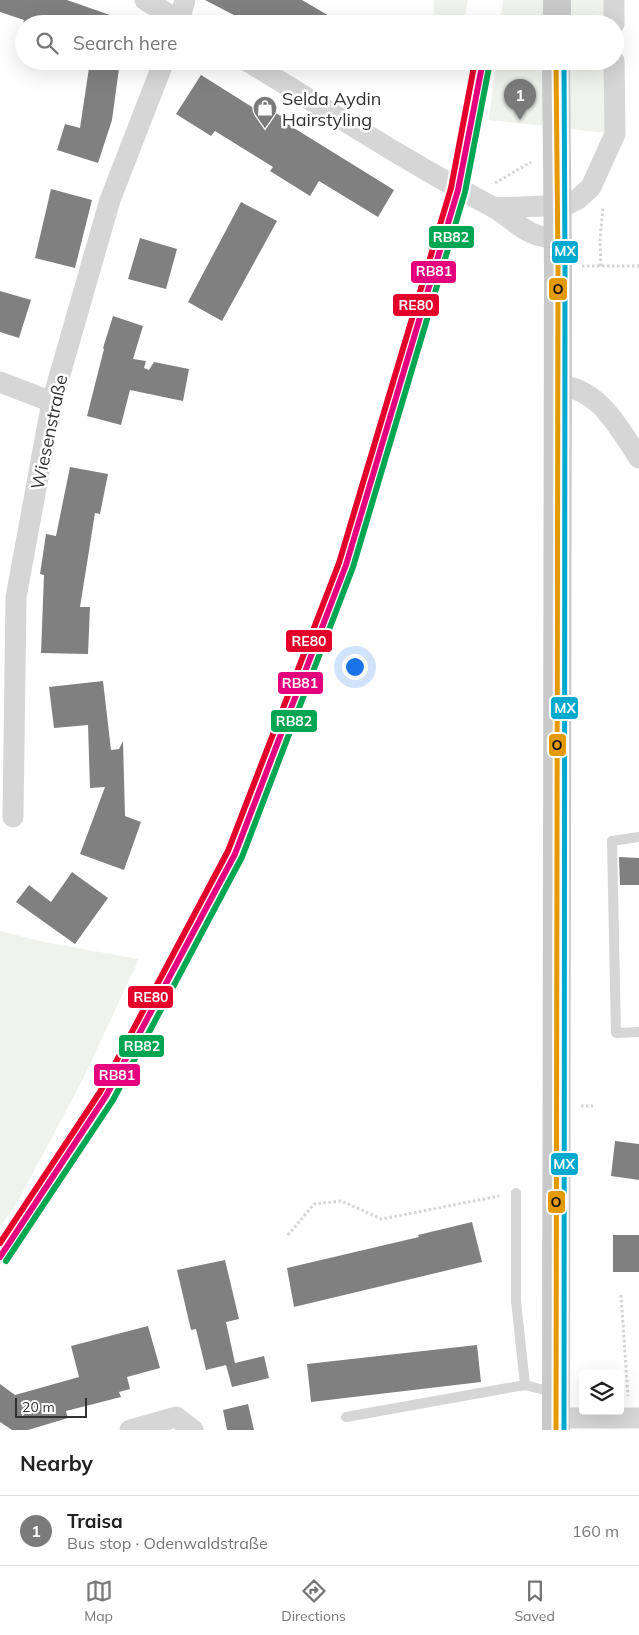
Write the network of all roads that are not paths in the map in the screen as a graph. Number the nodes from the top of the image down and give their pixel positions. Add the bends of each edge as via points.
1 (145, 0) edge
2 (185, 0) edge
3 (556, 0) edge
4 (614, 0) edge
5 (168, 15) edge
6 (182, 15) edge
7 (556, 15) edge
8 (614, 15) edge
9 (161, 70) edge
10 (261, 70) edge
11 (556, 70) edge
12 (614, 70) edge
13 (558, 206) junction
14 (494, 208) junction
15 (558, 238) junction
16 (0, 382) edge
17 (558, 385) junction
18 (52, 402) junction
19 (639, 458) edge
20 (13, 818) dead end
21 (639, 836) edge
22 (639, 1032) edge
23 (516, 1193) road end
24 (525, 1385) junction
25 (556, 1414) edge
26 (346, 1417) dead end
27 (635, 1419) edge
28 (130, 1430) edge
29 (194, 1430) edge

1 - 5 street
2 - 6 street
3 - 7 main road
4 - 8 street
9 - 18 street, Wiesenstraße via 110,200
10 - 14 street via 387,148
11 - 13 main road
12 - 13 street via 615,134 591,187 574,201
13 - 14 street
13 - 15 main road
14 - 15 street via 528,233 542,238
15 - 17 main road
16 - 18 street
17 - 19 street via 572,386 594,398
17 - 25 main road
18 - 20 street, Wiesenstraße via 16,597
21 - 22 lane via 612,841 616,1033
23 - 24 lane via 516,1301
24 - 25 lane
24 - 26 lane
25 - 27 street
28 - 29 street via 176,1417

